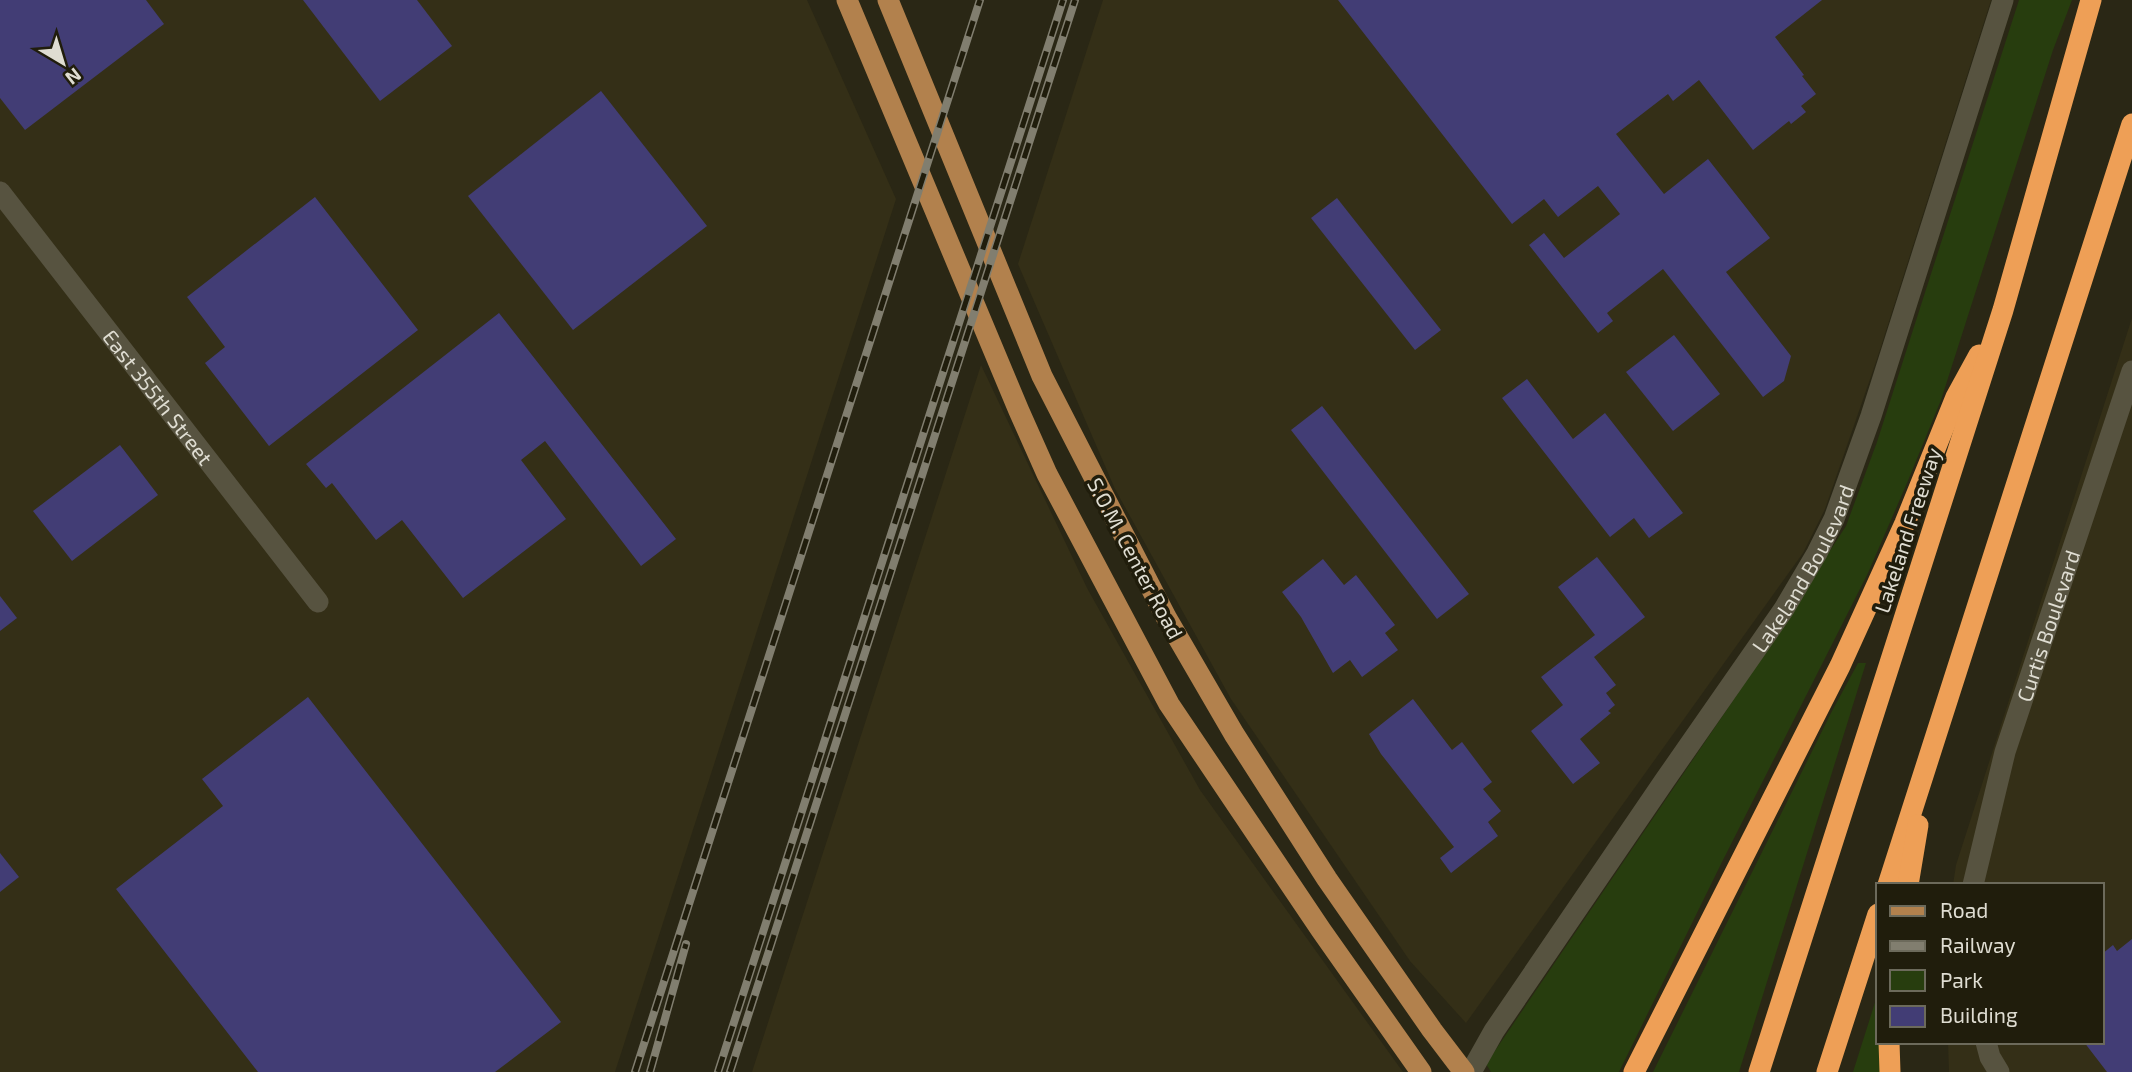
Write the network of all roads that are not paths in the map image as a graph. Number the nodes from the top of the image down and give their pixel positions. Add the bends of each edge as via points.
1 (847, 0) edge
2 (888, 0) edge
3 (2003, 0) edge
4 (2091, 0) edge
5 (2132, 124) edge
6 (0, 192) edge
7 (2003, 310) junction
8 (2132, 371) edge
9 (318, 602) dead end
10 (1930, 755) junction
11 (1889, 883) edge
12 (1908, 883) edge
13 (1973, 883) edge
14 (1876, 920) edge
15 (1889, 1044) edge
16 (1987, 1044) edge
17 (1419, 1070) edge
18 (1464, 1072) edge
19 (1471, 1072) edge
20 (1634, 1072) edge
21 (1759, 1072) edge
22 (1827, 1072) edge
23 (1890, 1072) edge
24 (1999, 1072) edge

1 - 17 main road, S.O.M. Center Road via 1047,474 1168,704
2 - 18 main road, S.O.M. Center Road via 1042,376 1166,617 1327,879
3 - 19 street, Lakeland Boulevard via 1834,519 1784,609 1502,1019
4 - 7 highway, Lakeland Freeway
5 - 10 highway
6 - 9 street, East 355th Street
7 - 20 highway via 1956,397 1840,666
7 - 21 highway, Lakeland Freeway
8 - 13 street, Curtis Boulevard via 2005,752
10 - 11 highway
10 - 12 highway
14 - 22 highway
15 - 23 highway
16 - 24 street

